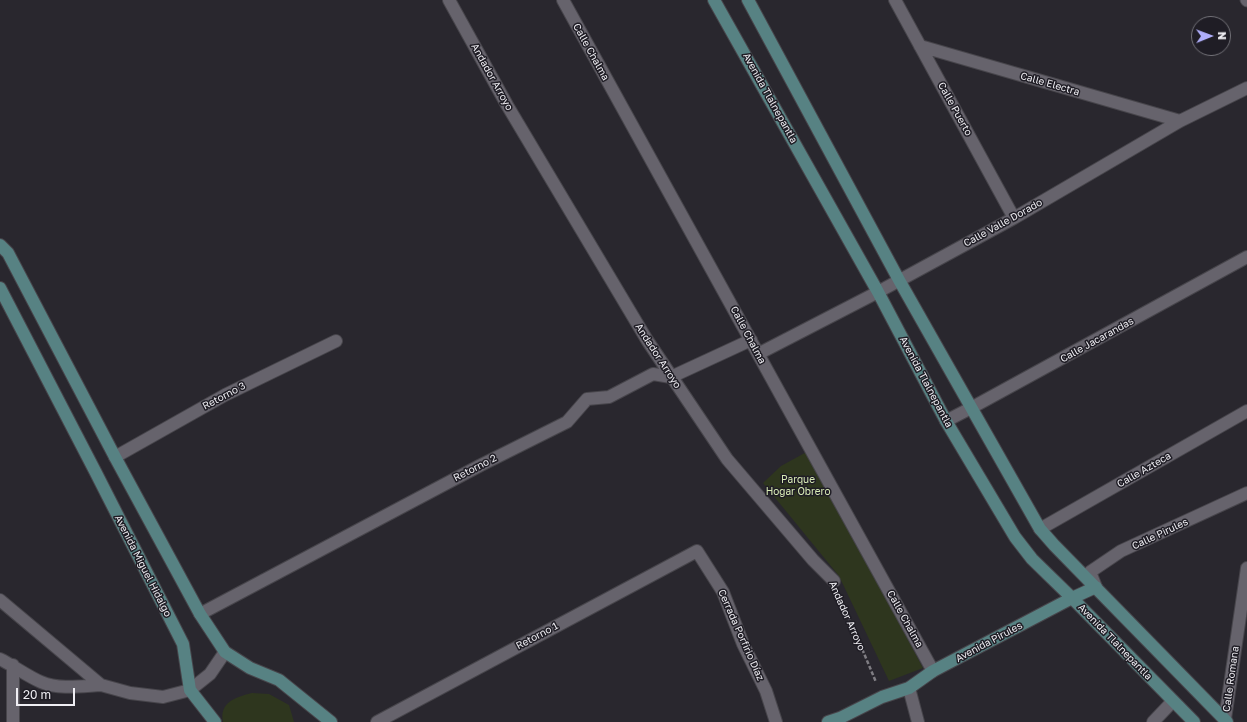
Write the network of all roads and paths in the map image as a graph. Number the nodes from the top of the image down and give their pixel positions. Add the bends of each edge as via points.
1 (449, 0) edge
2 (563, 0) edge
3 (714, 0) edge
4 (748, 0) edge
5 (895, 0) edge
6 (920, 46) junction
7 (1247, 88) edge
8 (1180, 121) junction
9 (1014, 218) junction
10 (0, 245) edge
11 (1247, 257) edge
12 (899, 280) junction
13 (0, 288) edge
14 (878, 292) junction
15 (336, 340) dead end
16 (751, 340) junction
17 (758, 354) junction
18 (671, 377) junction
19 (972, 408) junction
20 (1247, 411) edge
21 (946, 421) junction
22 (115, 457) junction
23 (1247, 492) edge
24 (1040, 529) junction
25 (697, 551) joint
26 (1247, 568) edge
27 (834, 582) joint
28 (1096, 587) junction
29 (1072, 598) junction
30 (0, 600) edge
31 (200, 614) junction
32 (225, 652) junction
33 (0, 659) edge
34 (13, 665) junction
35 (933, 671) junction
36 (101, 685) junction
37 (909, 688) junction
38 (190, 690) junction
39 (882, 697) junction
40 (1173, 701) junction
41 (840, 720) edge
42 (1226, 721) edge
43 (13, 722) edge
44 (215, 722) edge
45 (331, 722) edge
46 (377, 722) edge
47 (776, 722) edge
48 (828, 722) edge
49 (918, 722) edge
50 (1153, 722) edge
51 (1194, 722) edge

1 - 18 street, Andador Arroyo via 507,105
2 - 16 street, Calle Chalma
3 - 14 street, Avenida Tlalnepantla
4 - 12 street
5 - 6 street, Calle Puerto
6 - 8 street, Calle Electra
6 - 9 street, Calle Puerto
7 - 8 street, Calle Valle Dorado
8 - 9 street, Calle Valle Dorado
9 - 12 street, Calle Valle Dorado
10 - 22 street via 8,253
11 - 19 street, Calle Jacarandas
12 - 14 street, Calle Valle Dorado
12 - 19 street
13 - 38 street, Avenida Miguel Hidalgo via 183,644
14 - 17 street, Calle Valle Dorado
14 - 21 street, Avenida Tlalnepantla
15 - 22 street, Retorno 3 via 225,395
16 - 17 street, Calle Chalma
16 - 18 street
17 - 35 street, Calle Chalma
18 - 27 street, Andador Arroyo via 727,459
18 - 31 street, Retorno 2 via 653,374 609,397 587,399 567,422
19 - 21 street, Calle Jacarandas
19 - 24 street
20 - 24 street, Calle Azteca
21 - 29 street, Avenida Tlalnepantla via 1015,537 1032,559
22 - 31 street
23 - 28 street, Calle Pirules via 1122,552 1090,572
24 - 28 street
25 - 46 street, Retorno 1
25 - 47 street, Cerrada Porfirio Díaz via 723,592 766,691
26 - 42 street, Calle Romana
27 - 39 path, Andador Arroyo
28 - 29 street, Avenida Pirules
28 - 42 street
29 - 35 street, Avenida Pirules
29 - 40 street, Avenida Tlalnepantla
30 - 36 street
31 - 32 street
32 - 38 street via 210,674
32 - 45 street via 250,668 280,680
33 - 34 street
34 - 36 street via 42,683 60,687
34 - 43 street
35 - 37 street, Avenida Pirules
36 - 38 street via 130,694 163,697
37 - 39 street, Avenida Pirules
37 - 49 street
38 - 44 street
39 - 41 street, Avenida Pirules
40 - 50 street
40 - 51 street, Avenida Tlalnepantla
41 - 48 street, Avenida Pirules

